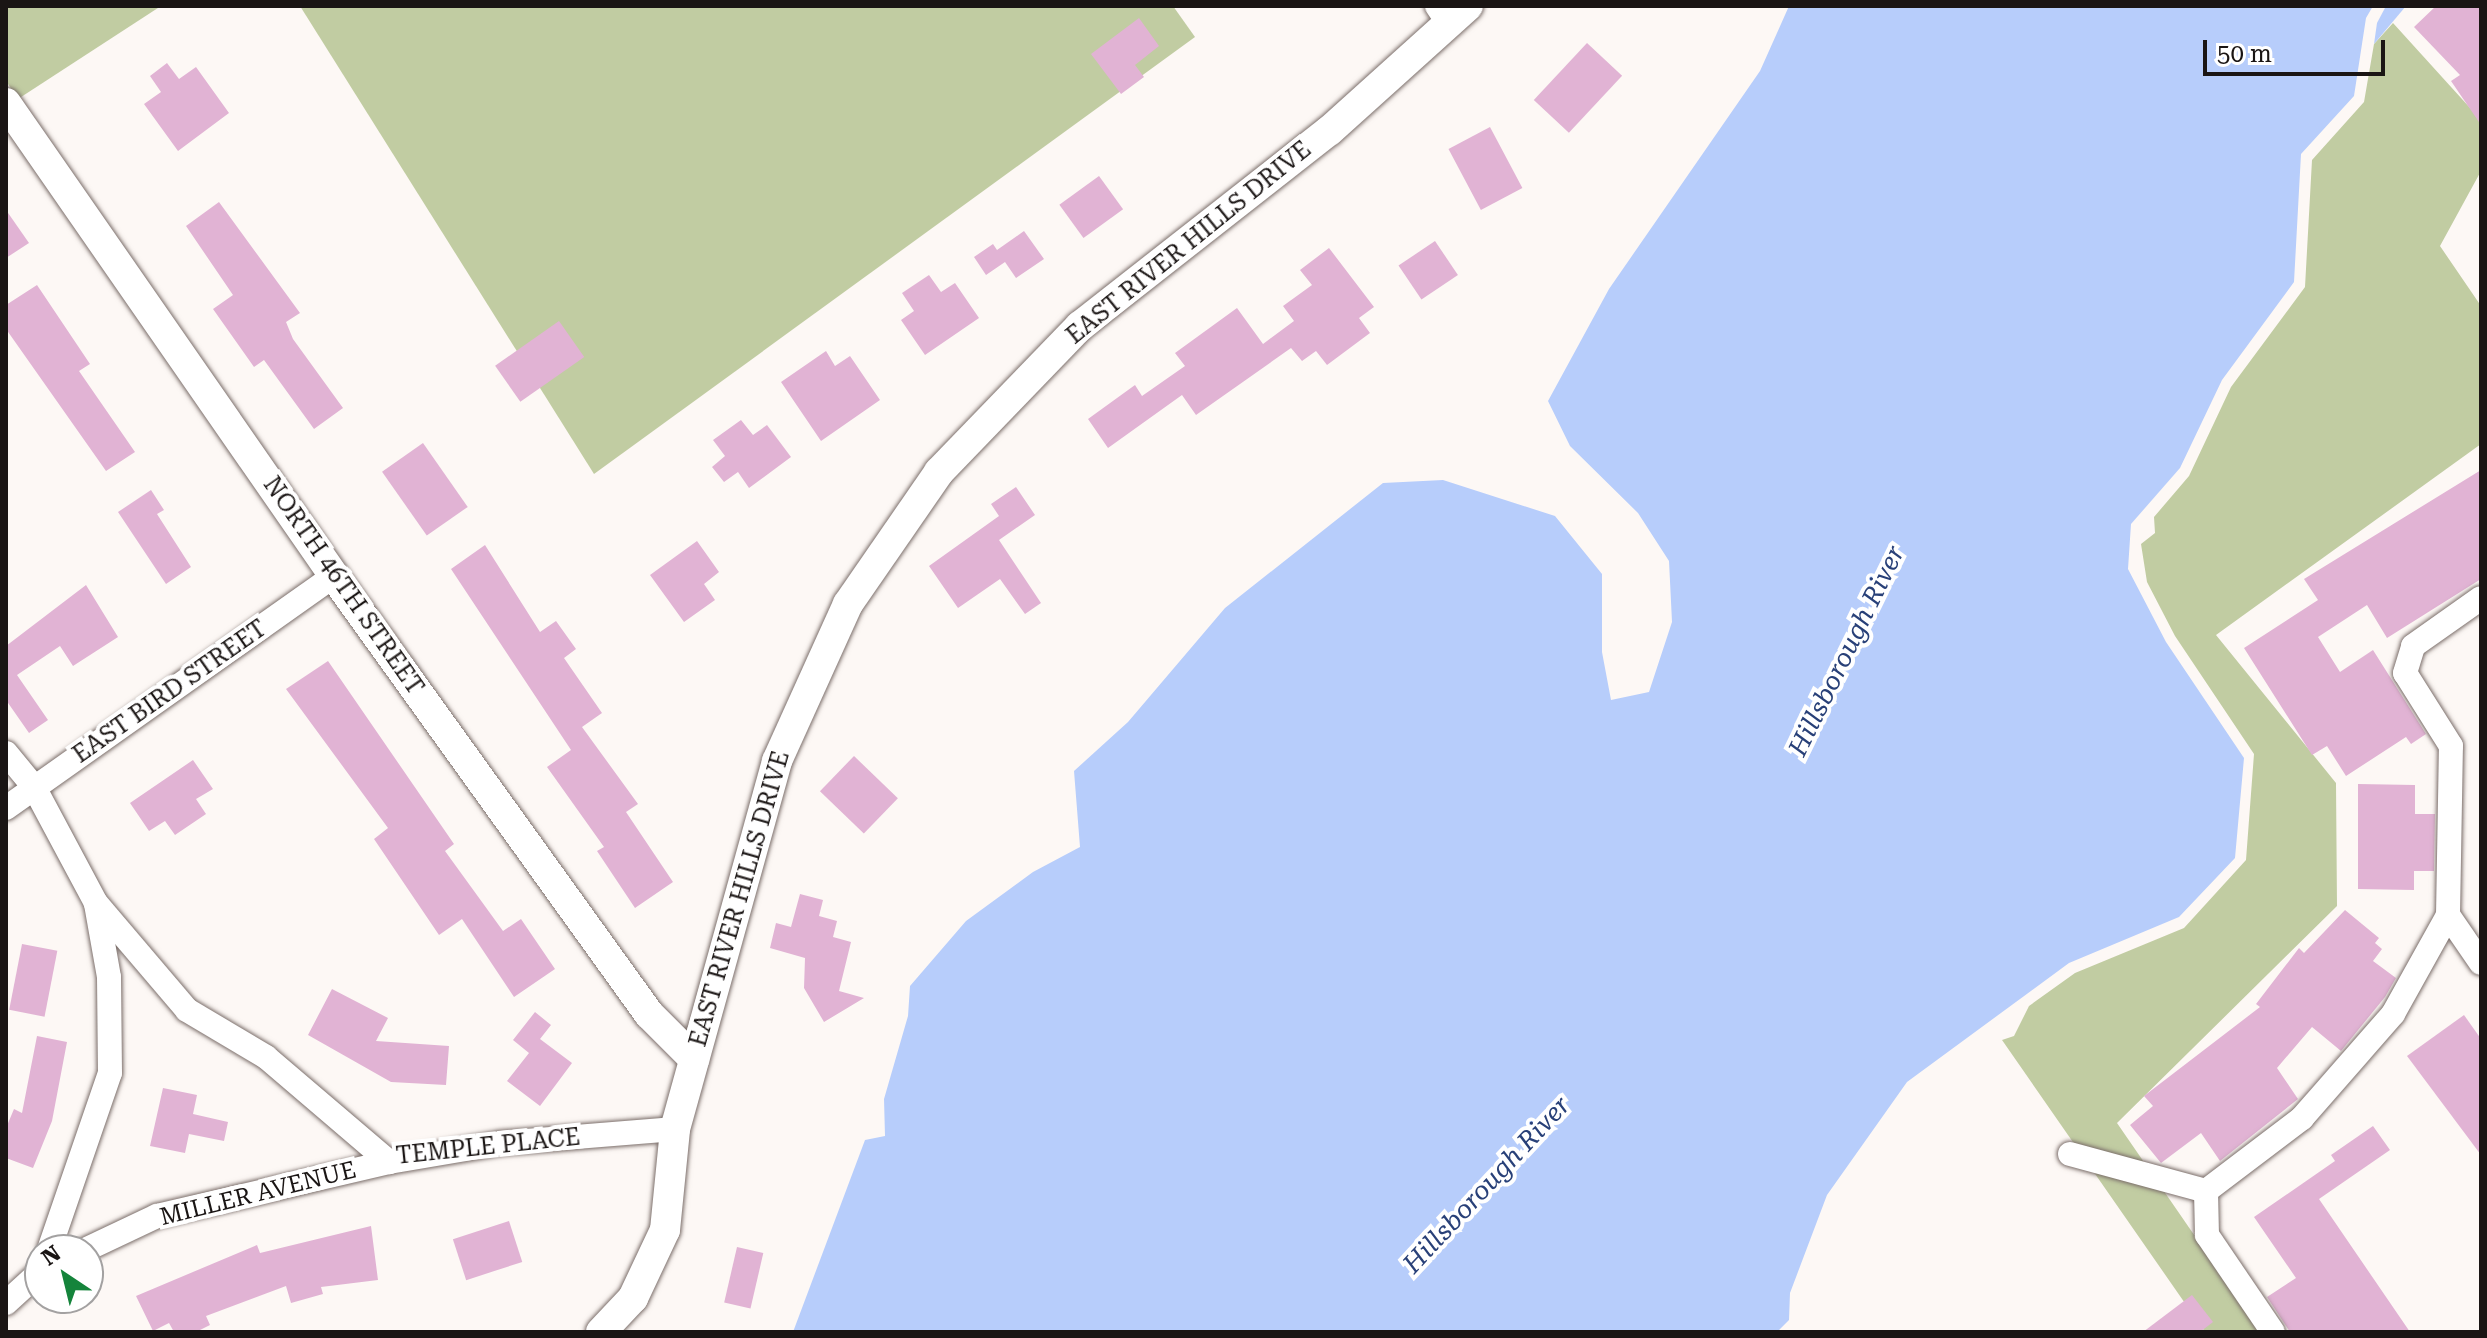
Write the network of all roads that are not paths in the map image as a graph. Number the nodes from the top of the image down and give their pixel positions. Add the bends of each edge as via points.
1 (1451, 12) edge
2 (6, 103) edge
3 (334, 576) junction
4 (2481, 598) edge
5 (6, 753) edge
6 (34, 787) junction
7 (6, 808) edge
8 (96, 903) junction
9 (2448, 915) junction
10 (2481, 963) edge
11 (694, 1059) junction
12 (675, 1129) junction
13 (2070, 1154) dead end
14 (389, 1162) junction
15 (2206, 1191) junction
16 (55, 1234) edge
17 (104, 1241) edge
18 (24, 1287) edge
19 (6, 1303) edge
20 (601, 1332) edge
21 (2273, 1332) edge

1 - 11 street, EAST RIVER HILLS DRIVE via 1329,131 1080,326 939,472 848,604 777,761
2 - 3 street, NORTH 46TH STREET
3 - 6 street, EAST BIRD STREET
3 - 11 street, NORTH 46TH STREET via 649,1014
4 - 9 street via 2413,646 2405,673 2451,746
5 - 6 street, TEMPLE PLACE
6 - 7 street, EAST BIRD STREET
6 - 8 street, TEMPLE PLACE
8 - 14 street, TEMPLE PLACE via 187,1010 266,1057
8 - 16 street via 109,977 110,1073
9 - 10 street
9 - 15 street via 2393,1014 2302,1118
11 - 12 street, EAST RIVER HILLS DRIVE
12 - 14 street, TEMPLE PLACE via 501,1143
12 - 20 street, EAST RIVER HILLS DRIVE via 665,1230 633,1298
13 - 15 street
14 - 17 street, MILLER AVENUE via 157,1216
15 - 21 street via 2207,1235
18 - 19 street

